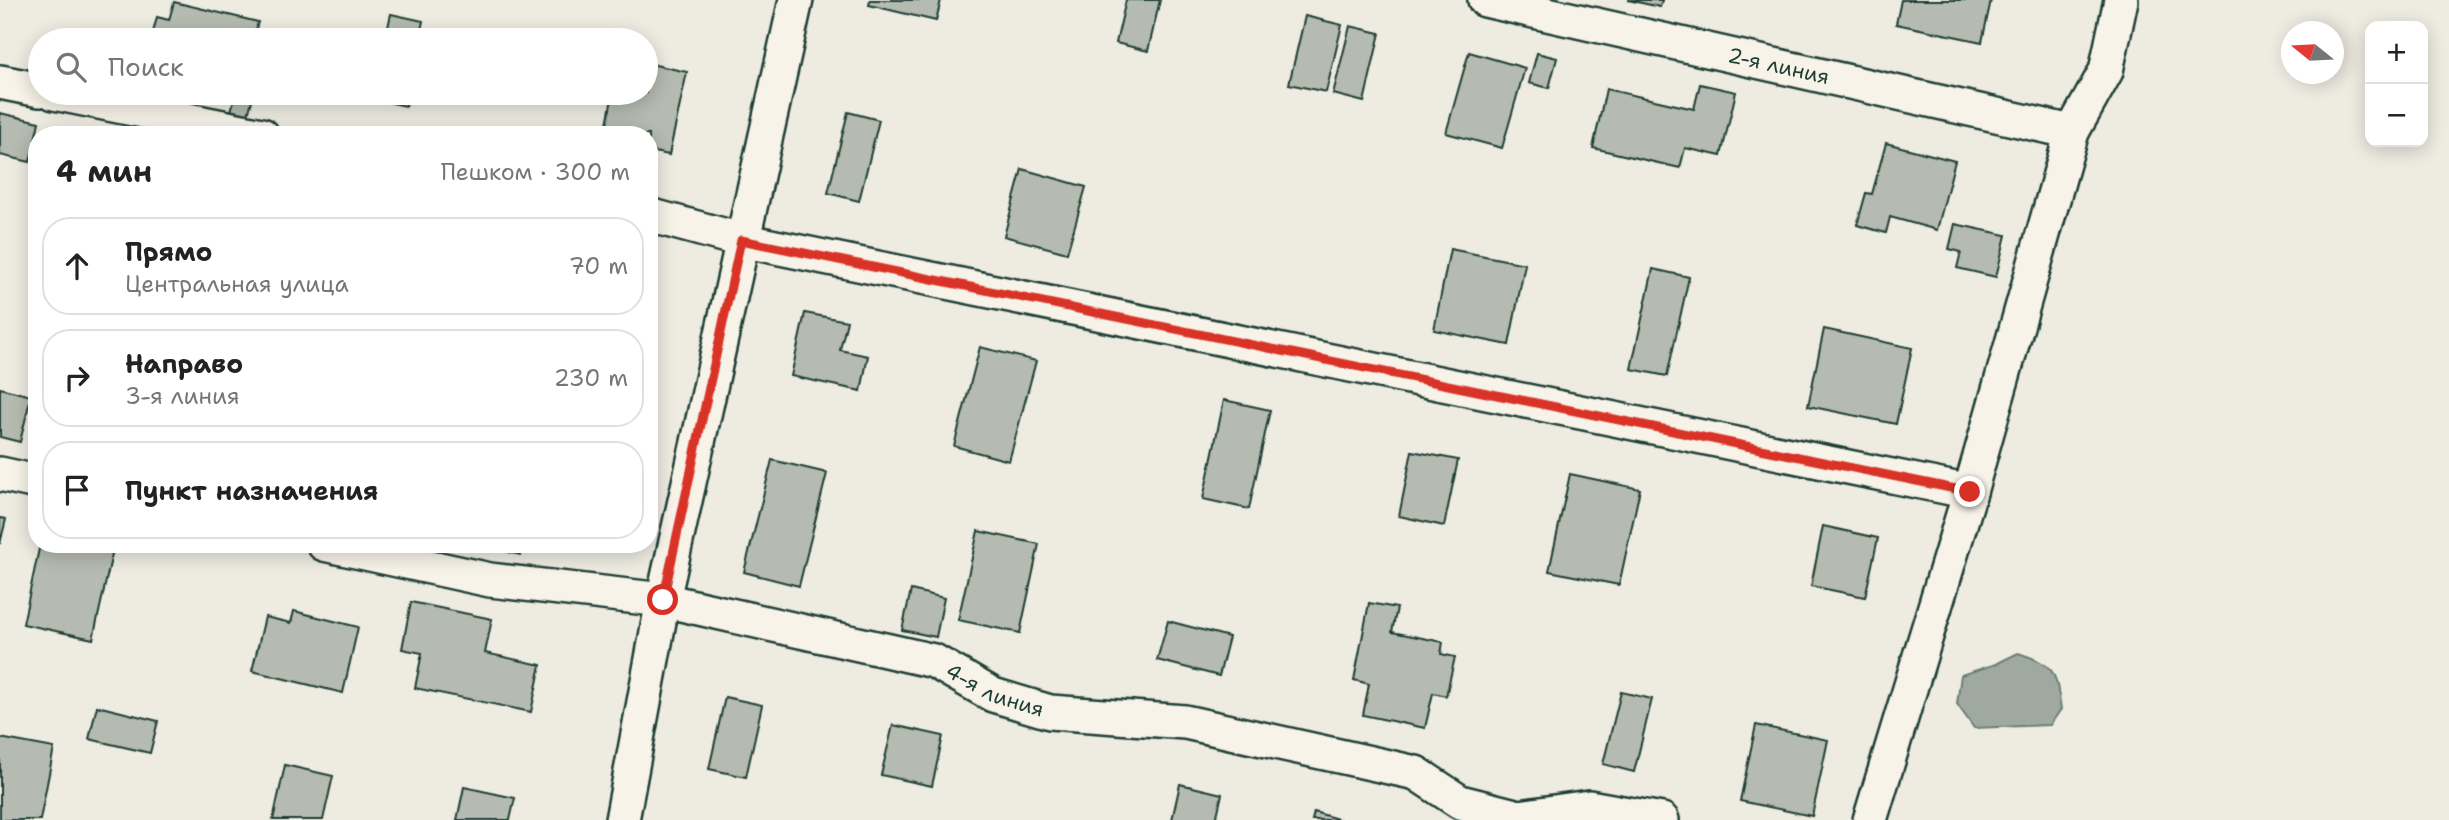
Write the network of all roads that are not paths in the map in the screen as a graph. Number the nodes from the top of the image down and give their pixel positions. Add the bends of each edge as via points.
1 (796, 0) edge
2 (1485, 0) edge
3 (2121, 0) edge
4 (0, 82) edge
5 (28, 88) edge
6 (113, 105) edge
7 (217, 126) edge
8 (2072, 132) junction
9 (658, 217) edge
10 (741, 240) junction
11 (0, 474) edge
12 (28, 480) edge
13 (1970, 492) junction
14 (366, 553) edge
15 (663, 600) junction
16 (622, 820) edge
17 (1662, 820) edge
18 (1870, 820) edge

1 - 10 street
2 - 8 street, 2-я линия
3 - 8 street via 2106,71
4 - 5 street
6 - 7 street
8 - 13 street
9 - 10 street
10 - 13 street
10 - 15 street
11 - 12 street
13 - 18 street
14 - 15 street, 4-я линия via 490,580
15 - 16 street
15 - 17 street, 4-я линия via 934,661 993,695 1050,712 1185,722 1416,773 1460,802 1519,817 1589,807

